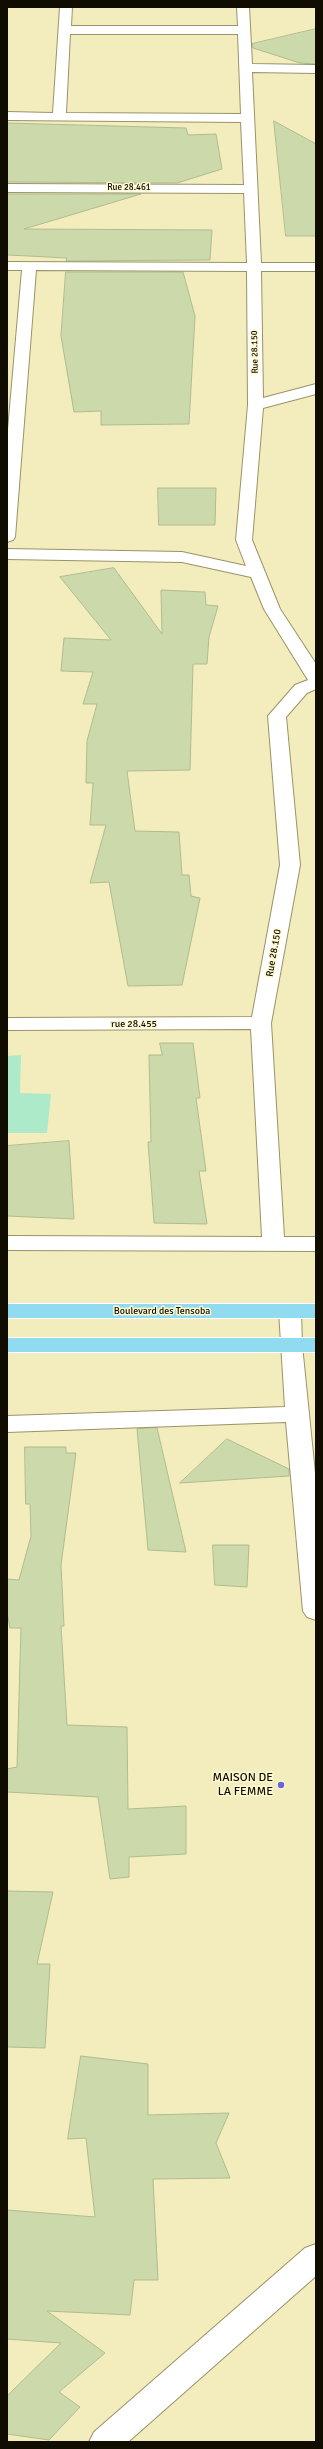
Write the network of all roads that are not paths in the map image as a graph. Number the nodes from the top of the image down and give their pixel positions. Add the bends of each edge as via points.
1 (66, 7) edge
2 (244, 7) edge
3 (64, 30) junction
4 (244, 30) junction
5 (246, 68) junction
6 (316, 69) edge
7 (7, 116) edge
8 (59, 116) junction
9 (248, 118) junction
10 (7, 188) edge
11 (251, 189) junction
12 (7, 266) edge
13 (29, 266) junction
14 (254, 267) junction
15 (316, 267) edge
16 (316, 389) edge
17 (256, 404) junction
18 (7, 537) edge
19 (7, 554) edge
20 (257, 573) junction
21 (316, 678) edge
22 (316, 683) edge
23 (261, 1023) junction
24 (7, 1024) edge
25 (7, 1243) edge
26 (273, 1244) junction
27 (316, 1244) edge
28 (290, 1310) junction
29 (7, 1311) edge
30 (316, 1311) edge
31 (290, 1344) junction
32 (7, 1345) edge
33 (316, 1345) edge
34 (297, 1414) junction
35 (7, 1424) edge
36 (316, 1611) edge
37 (316, 2257) edge
38 (105, 2442) edge

1 - 3 street
2 - 4 street, Rue 28.150
3 - 4 street
3 - 8 street
4 - 5 street, Rue 28.150
5 - 6 street
5 - 9 street, Rue 28.150
7 - 8 street
8 - 9 street
9 - 11 street, Rue 28.150
10 - 11 street, Rue 28.461
11 - 14 street, Rue 28.150
12 - 13 street
13 - 14 street
13 - 18 street
14 - 15 street
14 - 17 street, Rue 28.150
16 - 17 street
17 - 20 street, Rue 28.150 via 244,540
19 - 20 street via 182,557
20 - 21 street, Rue 28.150 via 272,609
22 - 23 street, Rue 28.150 via 301,688 277,716 290,864
23 - 24 street, rue 28.455
23 - 26 street, Rue 28.150
25 - 26 street
26 - 27 street
28 - 29 main road, Boulevard des Tensoba
28 - 30 main road, Boulevard des Tensoba
28 - 31 street
31 - 32 main road
31 - 33 main road
31 - 34 street
34 - 35 street
34 - 36 street
37 - 38 street

